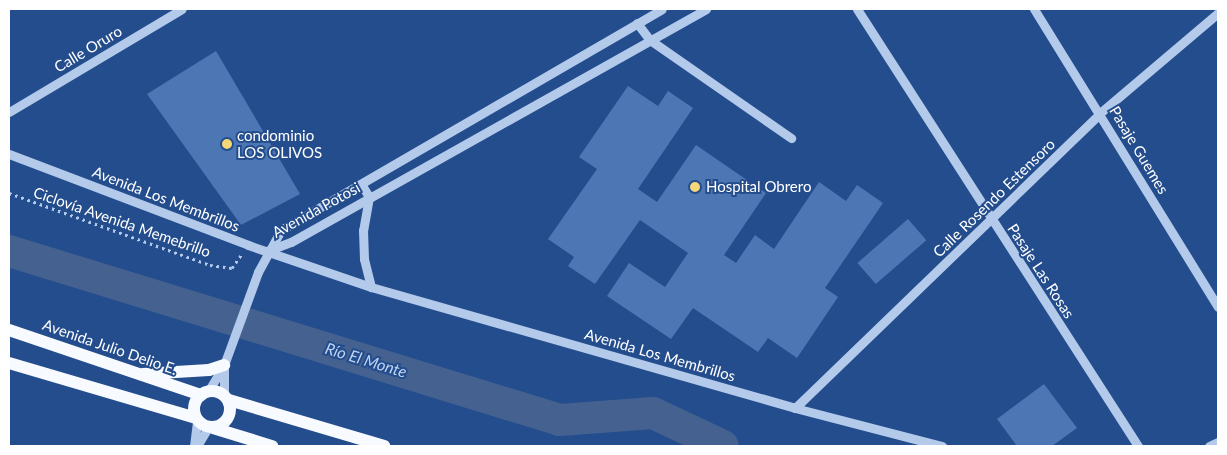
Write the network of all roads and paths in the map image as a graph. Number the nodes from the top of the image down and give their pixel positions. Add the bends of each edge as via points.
1 (182, 9) edge
2 (662, 9) edge
3 (706, 9) edge
4 (857, 9) edge
5 (1034, 9) edge
6 (1218, 13) edge
7 (638, 23) junction
8 (650, 40) junction
9 (9, 112) edge
10 (1100, 113) junction
11 (791, 138) dead end
12 (9, 154) edge
13 (361, 184) junction
14 (9, 193) edge
15 (369, 197) junction
16 (992, 220) junction
17 (248, 245) junction
18 (267, 251) junction
19 (371, 287) junction
20 (1218, 307) edge
21 (9, 330) edge
22 (9, 363) edge
23 (225, 363) junction
24 (140, 374) junction
25 (205, 392) junction
26 (226, 397) junction
27 (795, 408) junction
28 (204, 424) junction
29 (1218, 442) edge
30 (196, 446) edge
31 (272, 446) edge
32 (384, 446) edge
33 (942, 446) edge
34 (1138, 446) edge
35 (1208, 446) edge

1 - 9 street, Calle Oruro
2 - 7 street, Avenida Potosi
3 - 8 street, Avenida Potosi
4 - 16 street, Pasaje Las Rosas
5 - 10 street, Pasaje Guemes
6 - 10 street, Calle Rosendo Estensoro
7 - 8 street
7 - 13 street, Avenida Potosi
8 - 11 street
8 - 15 street, Avenida Potosi
10 - 16 street, Calle Rosendo Estensoro
10 - 20 street, Pasaje Guemes
12 - 17 street, Avenida Los Membrillos
13 - 15 street
13 - 18 street, Avenida Potosi via 281,230
14 - 17 path, Ciclovía Avenida Memebrillo via 210,265 232,268
15 - 18 street, Avenida Potosi via 291,242
15 - 19 street via 363,230 364,259
16 - 27 street, Calle Rosendo Estensoro
16 - 34 street, Pasaje Las Rosas
17 - 18 street, Avenida Los Membrillos
18 - 19 street, Avenida Los Membrillos
18 - 23 street
19 - 27 street, Avenida Los Membrillos
21 - 24 main road, Avenida Julio Delio E.
22 - 28 main road
23 - 24 main road via 208,370
23 - 25 street
23 - 26 street
24 - 25 main road, Avenida Julio Delio E.
25 - 26 main road, Avenida Julio Delio E.
25 - 28 main road via 194,405
26 - 28 main road via 228,419
26 - 32 main road
27 - 33 street, Avenida Los Membrillos
28 - 30 street
28 - 31 main road
29 - 35 street

